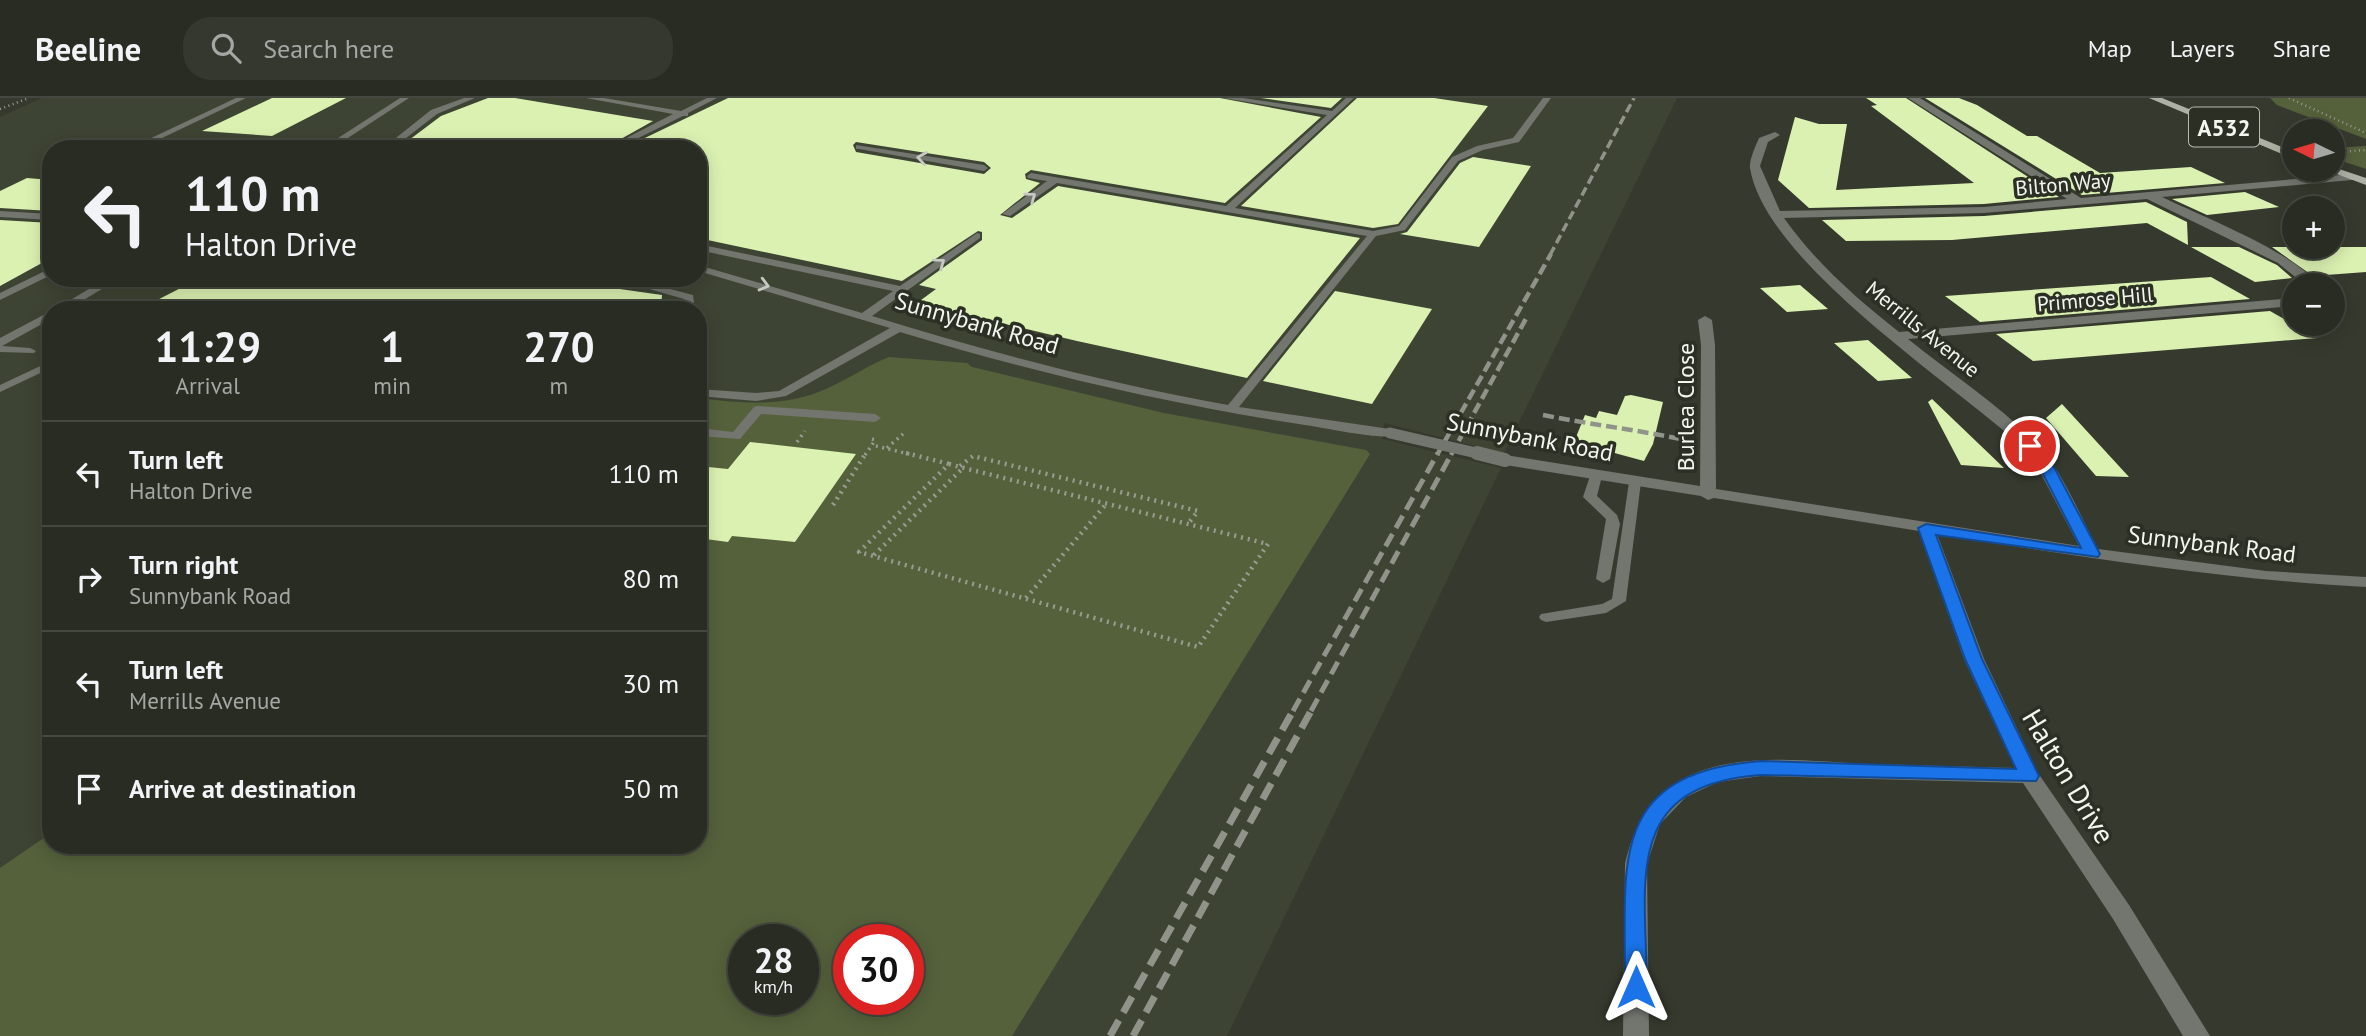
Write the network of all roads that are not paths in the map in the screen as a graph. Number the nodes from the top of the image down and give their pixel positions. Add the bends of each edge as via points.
1 (242, 98) edge
2 (405, 98) edge
3 (471, 98) edge
4 (590, 98) edge
5 (713, 98) edge
6 (1227, 98) edge
7 (1350, 98) edge
8 (1547, 98) edge
9 (1913, 98) edge
10 (2154, 98) edge
11 (1332, 113) junction
12 (687, 115) junction
13 (1775, 135) dead end
14 (151, 140) edge
15 (339, 140) edge
16 (398, 140) edge
17 (630, 140) edge
18 (859, 147) dead end
19 (2282, 151) edge
20 (984, 168) dead end
21 (2345, 175) edge
22 (1031, 176) dead end
23 (2351, 177) junction
24 (1055, 180) junction
25 (2366, 182) edge
26 (2148, 195) junction
27 (2078, 201) junction
28 (1228, 209) junction
29 (0, 214) edge
30 (1007, 214) dead end
31 (1776, 215) junction
32 (42, 216) edge
33 (1373, 234) junction
34 (977, 236) dead end
35 (707, 249) edge
36 (707, 271) edge
37 (2301, 273) edge
38 (42, 276) edge
39 (99, 287) edge
40 (653, 287) edge
41 (903, 290) junction
42 (0, 297) edge
43 (75, 301) edge
44 (689, 301) edge
45 (2282, 303) edge
46 (864, 316) junction
47 (42, 319) edge
48 (1705, 320) dead end
49 (900, 327) junction
50 (1898, 336) junction
51 (0, 343) edge
52 (0, 349) edge
53 (30, 351) dead end
54 (42, 368) edge
55 (0, 389) edge
56 (707, 393) edge
57 (1231, 409) junction
58 (875, 418) dead end
59 (707, 433) edge
60 (1505, 460) joint
61 (1595, 475) junction
62 (1635, 482) junction
63 (1708, 495) junction
64 (1926, 528) junction
65 (2092, 554) junction
66 (1603, 579) dead end
67 (2366, 582) edge
68 (1546, 617) dead end
69 (2029, 776) junction
70 (1636, 1036) edge
71 (2197, 1036) edge

1 - 14 lane
2 - 15 lane
3 - 16 lane via 435,112
4 - 12 lane
5 - 12 lane via 690,108
6 - 11 lane
7 - 11 lane
8 - 33 lane via 1516,140 1455,159 1402,228
9 - 27 street
10 - 19 main road, A532
11 - 28 lane
12 - 17 lane
13 - 31 street, Merrills Avenue via 1763,140 1755,166
20 -> 18 lane
21 - 23 main road
22 - 24 lane
23 - 25 main road
23 - 26 street, Bilton Way
24 - 28 lane
30 -> 24 lane
26 - 27 street, Bilton Way
26 - 37 street
27 - 31 street, Bilton Way via 1942,213
28 - 33 lane
29 - 32 lane
31 - 50 street, Merrills Avenue via 1807,258
33 - 57 lane
41 -> 34 lane
35 - 41 lane
36 -> 46 lane, Sunnybank Road
38 - 42 lane
39 - 43 lane
40 - 44 lane via 689,297
41 - 46 lane
45 - 50 street, Primrose Hill
46 - 49 lane, Sunnybank Road
47 - 51 lane
48 - 63 street, Burlea Close
49 - 56 lane via 782,394
49 - 57 lane, Sunnybank Road via 1032,365
50 - 65 street, Merrills Avenue via 2030,446 2048,469
52 - 53 lane
54 - 55 lane
57 - 60 lane, Sunnybank Road, bridge via 1391,433
58 - 59 lane via 758,410 736,436
60 - 61 street, Sunnybank Road
61 - 62 street, Sunnybank Road
61 - 66 lane via 1590,497 1613,524
62 - 63 street, Sunnybank Road
62 - 68 lane via 1619,601 1606,608
63 - 64 street, Sunnybank Road
64 - 65 street, Sunnybank Road
64 - 69 street, Halton Drive via 1974,659
65 - 67 street, Sunnybank Road via 2220,572
69 - 70 street via 1761,768 1732,770 1689,784 1647,822 1640,842 1636,864
69 - 71 street, Halton Drive

